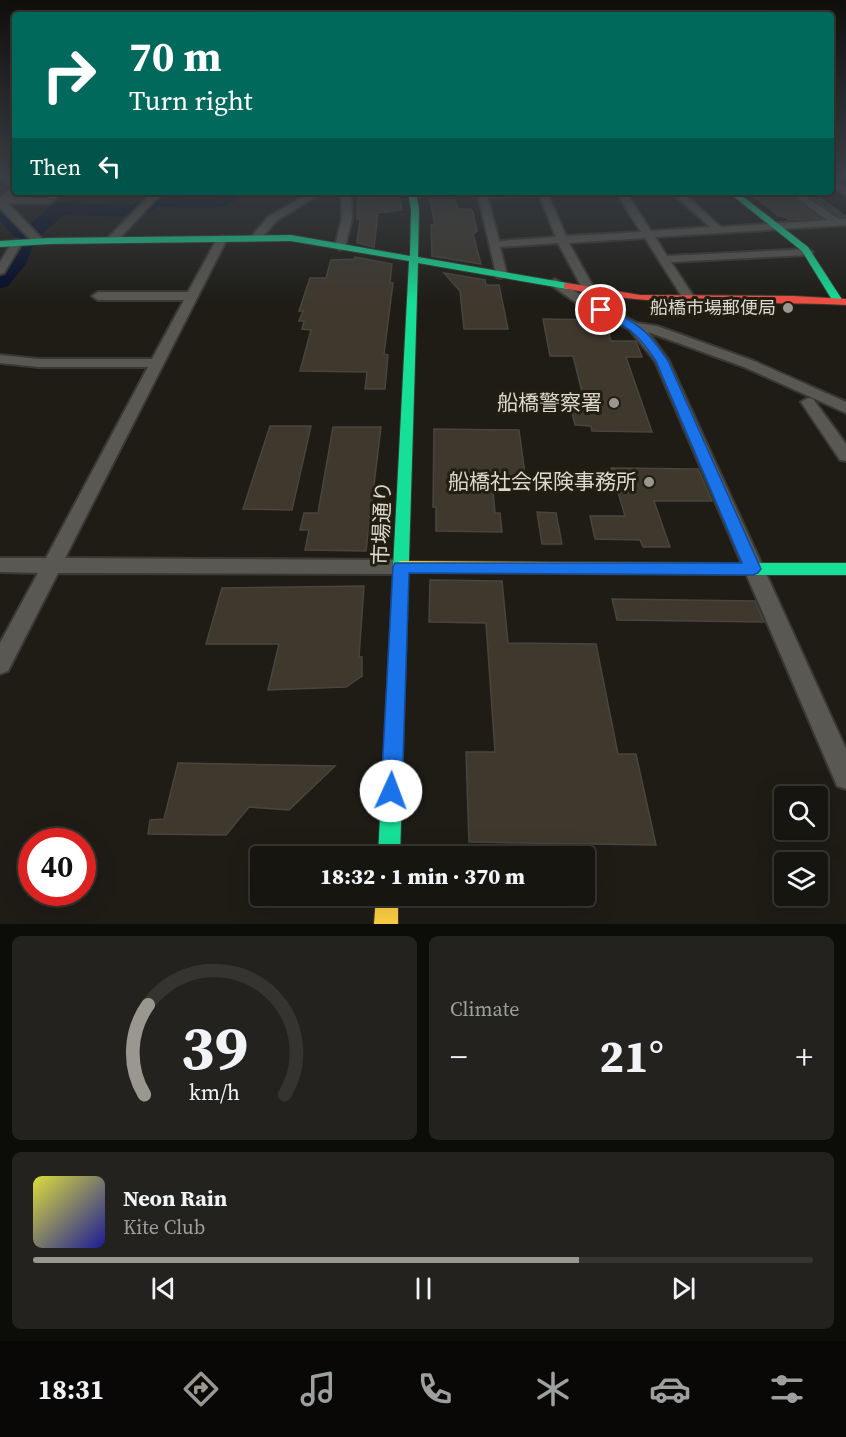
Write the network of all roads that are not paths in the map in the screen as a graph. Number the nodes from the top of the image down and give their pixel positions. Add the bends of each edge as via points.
1 (12, 219) edge
2 (132, 219) edge
3 (272, 219) edge
4 (347, 219) edge
5 (415, 219) edge
6 (489, 219) edge
7 (553, 219) edge
8 (638, 219) edge
9 (707, 219) edge
10 (766, 219) edge
11 (843, 224) edge
12 (776, 227) junction
13 (719, 230) junction
14 (648, 234) junction
15 (256, 238) junction
16 (222, 239) junction
17 (112, 240) junction
18 (562, 240) junction
19 (27, 242) junction
20 (0, 244) edge
21 (495, 244) junction
22 (340, 247) junction
23 (808, 252) junction
24 (663, 259) junction
25 (414, 261) junction
26 (0, 271) edge
27 (501, 275) junction
28 (555, 284) junction
29 (589, 290) junction
30 (98, 296) dead end
31 (193, 296) junction
32 (690, 300) junction
33 (842, 302) edge
34 (634, 326) junction
35 (0, 359) edge
36 (158, 363) junction
37 (808, 402) dead end
38 (846, 408) edge
39 (846, 456) edge
40 (0, 565) edge
41 (52, 566) junction
42 (401, 567) junction
43 (753, 569) junction
44 (846, 569) edge
45 (0, 664) edge
46 (846, 777) edge
47 (389, 846) edge
48 (387, 906) edge
49 (386, 924) edge

1 - 19 street
2 - 17 street
3 - 15 street
4 - 22 street
5 - 25 street, 市場通り
6 - 21 street
7 - 18 street
8 - 14 street
9 - 13 street
10 - 12 street
11 - 12 street
12 - 13 street
12 - 23 street
13 - 14 street
14 - 18 street
14 - 24 street
15 - 16 street
15 - 22 street via 291,238
16 - 17 street
16 - 31 street
17 - 19 street
18 - 21 street
18 - 29 street
19 - 20 street
19 - 26 street
21 - 27 street
22 - 25 street
23 - 24 street
23 - 33 street
24 - 32 street
25 - 27 street
25 - 42 street, 市場通り
27 - 28 street
28 - 29 street
28 - 34 street
29 - 32 street
30 - 31 street
31 - 36 street
32 - 33 street
34 - 38 street via 749,364
34 - 43 street via 662,361
35 - 36 street via 39,363
36 - 41 street
37 - 39 street
40 - 41 street
41 - 42 street
41 - 45 street
42 - 43 street
42 - 47 street, 市場通り
43 - 44 street
43 - 46 street
48 - 49 street

